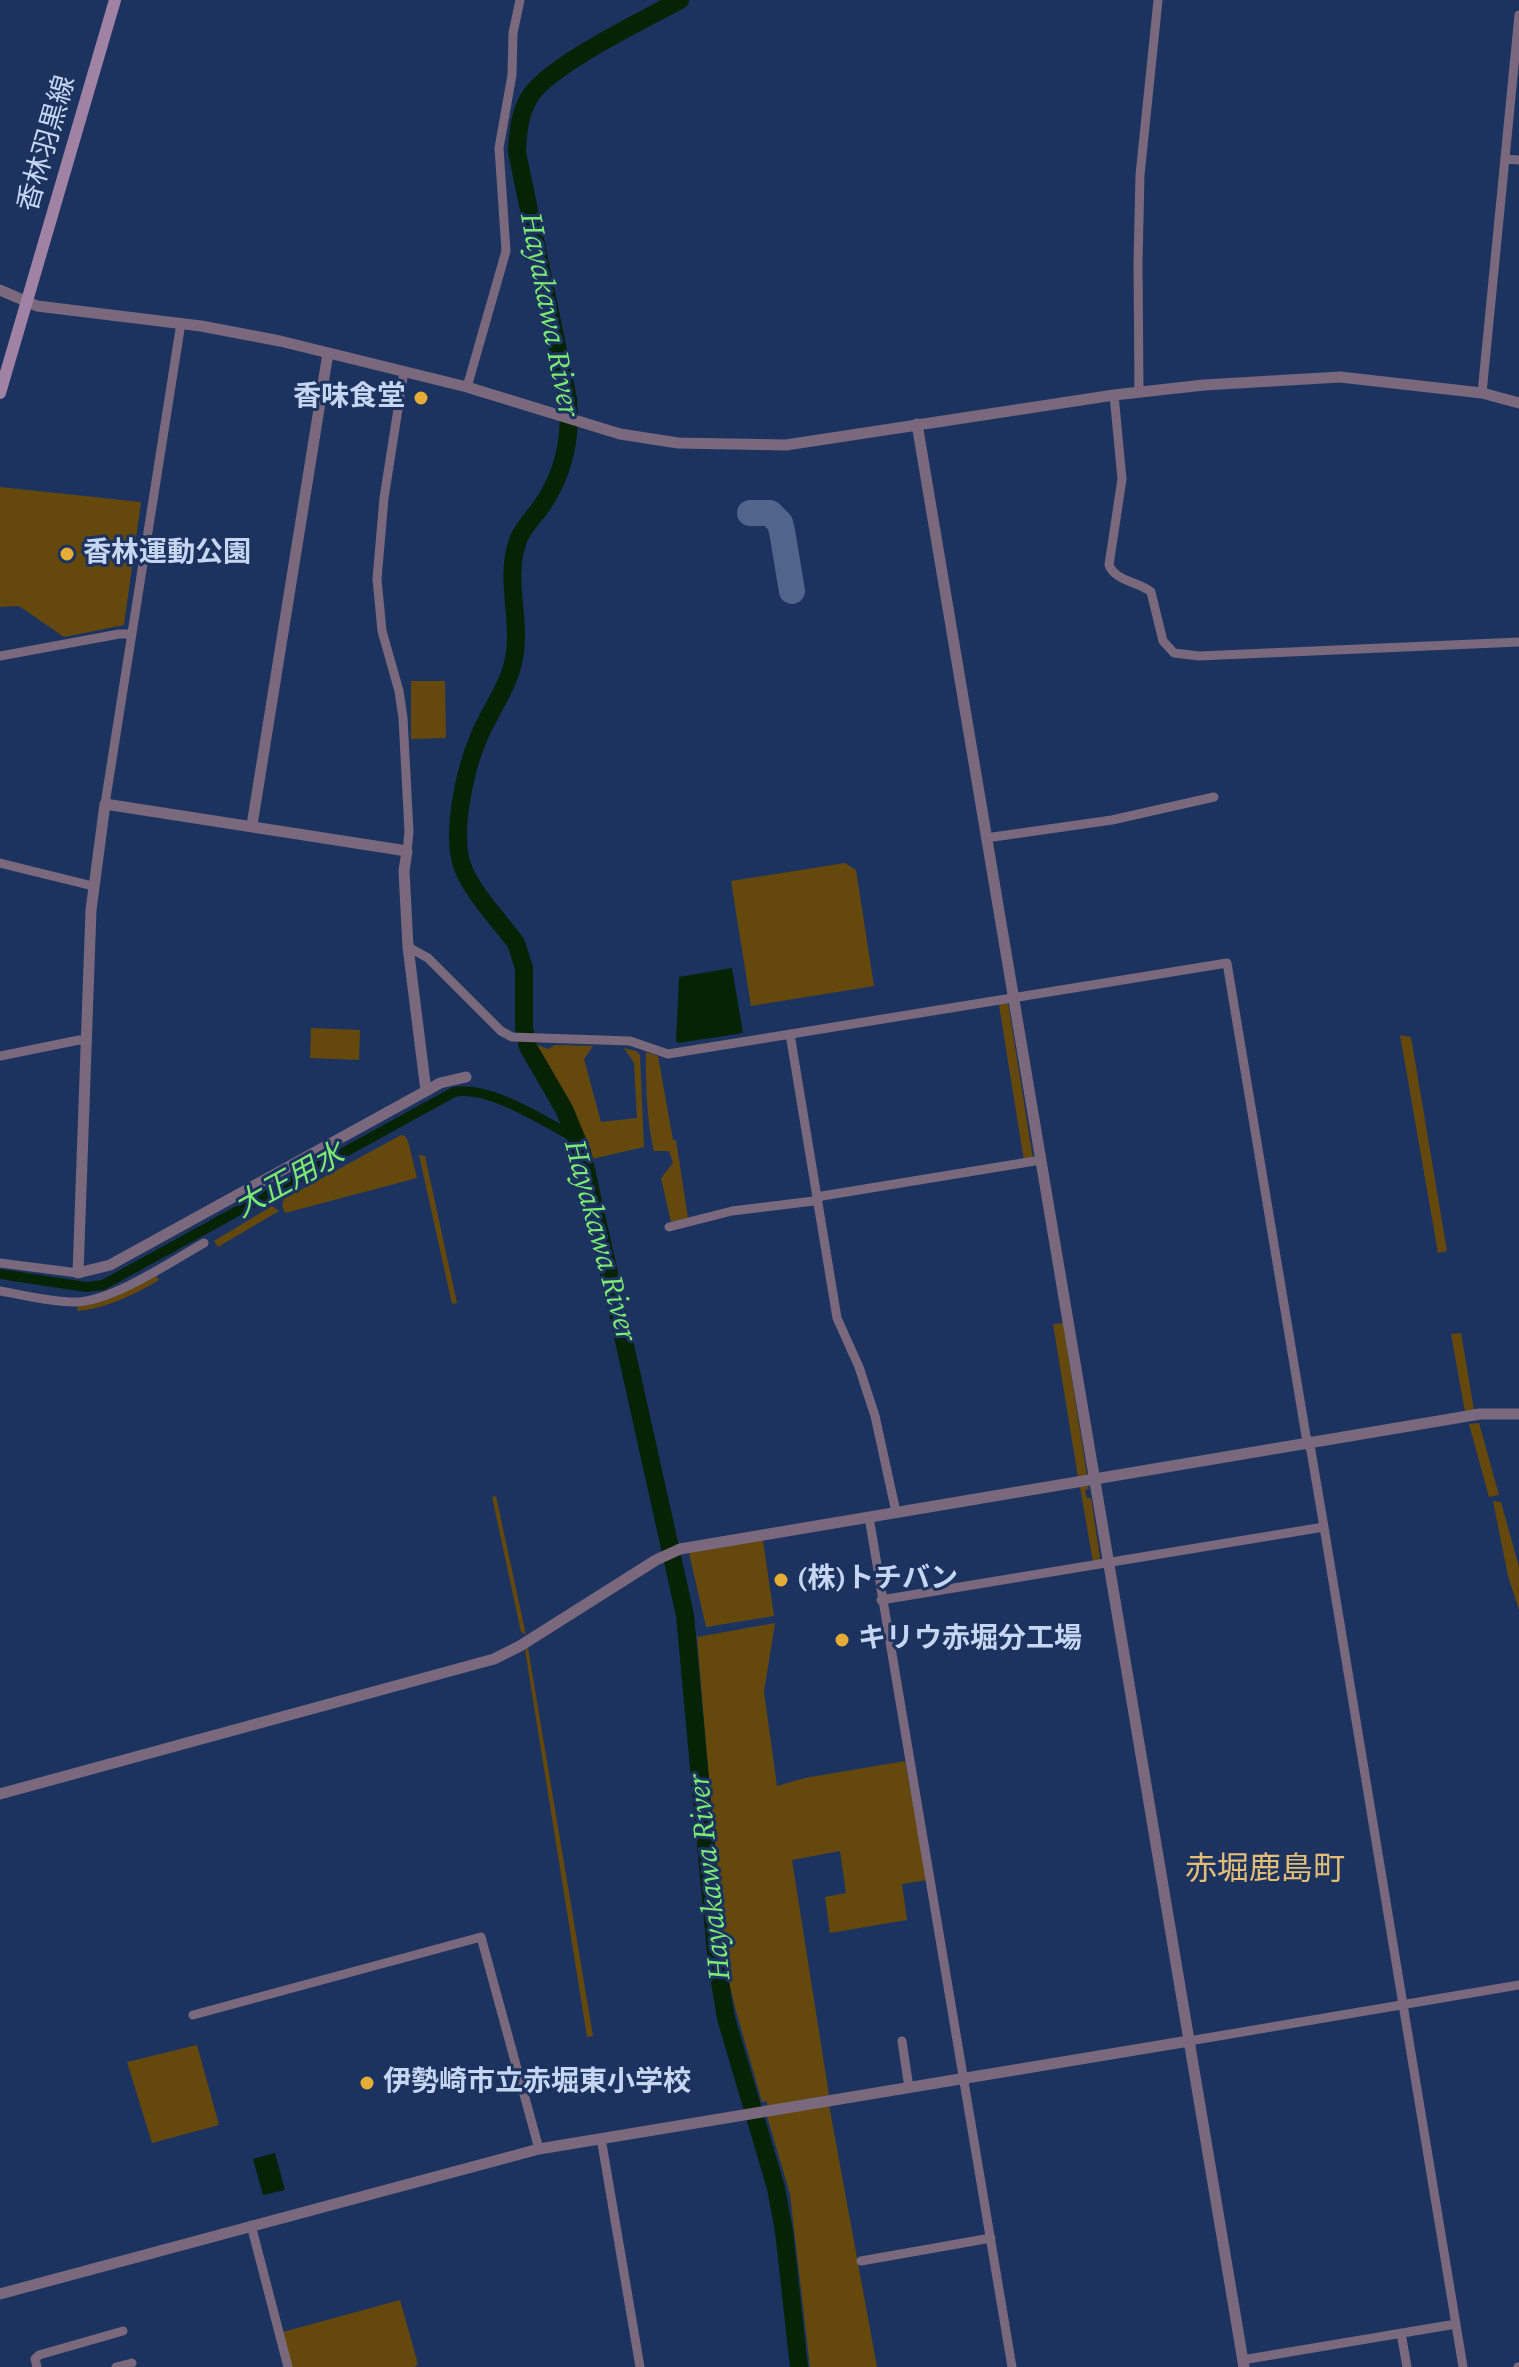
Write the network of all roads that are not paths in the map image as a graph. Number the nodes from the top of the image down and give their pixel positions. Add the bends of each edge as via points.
1 (115, 0) edge
2 (520, 0) edge
3 (1158, 0) edge
4 (1519, 15) edge
5 (1506, 159) junction
6 (1519, 160) edge
7 (0, 290) edge
8 (26, 303) junction
9 (181, 323) junction
10 (328, 353) junction
11 (404, 371) junction
12 (467, 387) junction
13 (1139, 392) junction
14 (0, 393) edge
15 (1482, 393) junction
16 (1114, 395) junction
17 (1519, 403) edge
18 (917, 424) junction
19 (131, 634) junction
20 (1519, 642) edge
21 (0, 656) edge
22 (1214, 797) dead end
23 (105, 804) junction
24 (252, 825) junction
25 (986, 838) junction
26 (407, 851) junction
27 (0, 863) edge
28 (93, 886) junction
29 (408, 947) junction
30 (1013, 998) junction
31 (790, 1034) junction
32 (87, 1041) junction
33 (0, 1056) edge
34 (466, 1077) dead end
35 (426, 1091) junction
36 (1041, 1160) junction
37 (818, 1198) junction
38 (669, 1227) dead end
39 (204, 1243) dead end
40 (0, 1263) edge
41 (78, 1273) junction
42 (0, 1291) edge
43 (1519, 1414) edge
44 (1308, 1444) junction
45 (1094, 1479) junction
46 (896, 1512) junction
47 (869, 1517) junction
48 (1324, 1527) junction
49 (1107, 1562) junction
50 (881, 1600) junction
51 (0, 1794) edge
52 (1519, 1985) edge
53 (1402, 2005) junction
54 (193, 2015) dead end
55 (902, 2041) dead end
56 (1189, 2041) junction
57 (964, 2078) junction
58 (909, 2088) junction
59 (601, 2138) junction
60 (539, 2149) junction
61 (251, 2225) junction
62 (991, 2238) junction
63 (861, 2261) dead end
64 (0, 2294) edge
65 (1456, 2324) junction
66 (123, 2331) dead end
67 (1401, 2333) junction
68 (132, 2363) dead end
69 (1243, 2363) edge
70 (37, 2367) edge
71 (116, 2367) edge
72 (288, 2367) edge
73 (640, 2367) edge
74 (1012, 2367) edge
75 (1407, 2367) edge
76 (1463, 2367) edge

1 - 8 main road, 香林羽黒線
2 - 12 street via 499,148 506,251
3 - 13 street via 1140,175
4 - 5 street
5 - 6 street
5 - 15 street
7 - 8 street
8 - 9 street
8 - 14 main road, 香林羽黒線
9 - 10 street
9 - 19 street
10 - 11 street
10 - 24 street
11 - 12 street
11 - 26 street via 377,579 382,631 403,718
12 - 18 street via 652,441 773,445
13 - 15 street via 1352,377
13 - 16 street
15 - 17 street
16 - 18 street
16 - 20 street via 1122,479 1109,565 1119,578 1151,592 1163,641 1174,653
18 - 25 street
19 - 21 street
19 - 23 street
22 - 25 street via 1112,820
23 - 24 street
23 - 28 street
24 - 26 street
25 - 30 street
26 - 29 street
27 - 28 street
28 - 32 street
29 - 31 street via 428,958 512,1037 630,1041 668,1054
29 - 35 street
30 - 31 street
30 - 36 street
30 - 44 street via 1227,963
31 - 37 street
32 - 33 street
32 - 41 street
34 - 35 street
35 - 41 street via 110,1265
36 - 37 street
36 - 45 street
37 - 38 street
37 - 46 street via 837,1318 871,1402
39 - 42 street via 94,1300 72,1302
40 - 41 street
43 - 44 street via 1480,1414
44 - 45 street
44 - 48 street
45 - 46 street
45 - 49 street
46 - 47 street
47 - 50 street
47 - 51 street via 680,1549 494,1659
48 - 49 street
48 - 53 street
49 - 50 street
49 - 56 street
50 - 57 street
52 - 53 street
53 - 56 street
53 - 65 street
54 - 60 street via 481,1937
55 - 58 street
56 - 57 street
56 - 69 street
57 - 58 street
57 - 62 street
58 - 59 street
59 - 60 street
59 - 73 street
60 - 61 street
61 - 64 street
61 - 72 street
62 - 63 street
62 - 74 street
65 - 67 street
65 - 76 street
66 - 70 street via 39,2355
67 - 69 street
67 - 75 street
68 - 71 street

